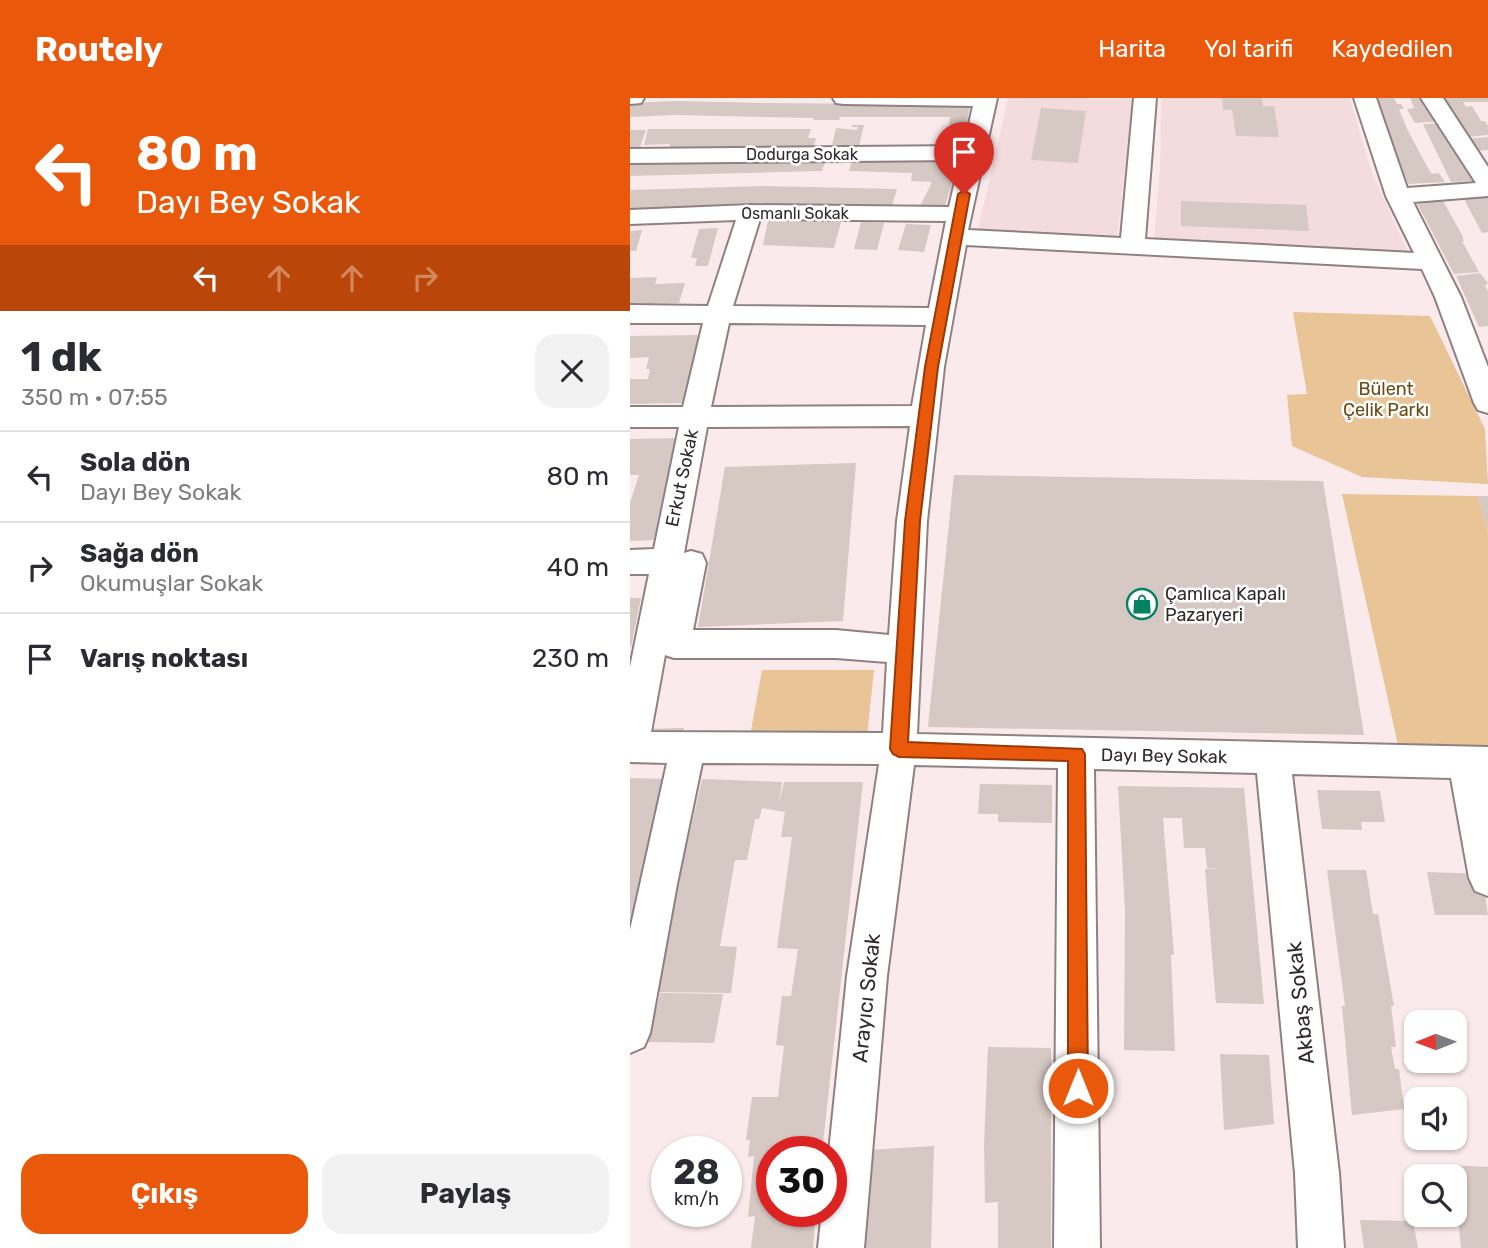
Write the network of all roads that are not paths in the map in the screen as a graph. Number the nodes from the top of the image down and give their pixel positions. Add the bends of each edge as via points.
1 (844, 98) edge
2 (1145, 98) edge
3 (1365, 98) edge
4 (1432, 98) edge
5 (986, 99) edge
6 (974, 153) junction
7 (630, 156) edge
8 (1488, 186) edge
9 (1398, 195) junction
10 (750, 212) junction
11 (630, 217) edge
12 (957, 226) junction
13 (1132, 247) junction
14 (1431, 262) junction
15 (630, 314) edge
16 (718, 315) junction
17 (941, 317) junction
18 (1487, 399) edge
19 (926, 416) junction
20 (630, 417) edge
21 (695, 417) junction
22 (630, 562) edge
23 (678, 562) junction
24 (905, 650) junction
25 (630, 747) edge
26 (688, 748) junction
27 (899, 749) junction
28 (1076, 754) junction
29 (1273, 759) junction
30 (1477, 763) edge
31 (1488, 878) edge
32 (630, 1033) edge
33 (841, 1248) edge
34 (1077, 1248) edge
35 (1321, 1248) edge

1 - 5 street
2 - 13 street
3 - 9 street
4 - 8 street
5 - 6 street, Arayıcı Sokak
6 - 7 street, Dodurga Sokak
6 - 12 street, Arayıcı Sokak
8 - 9 street
9 - 14 street
10 - 11 street, Osmanlı Sokak
10 - 12 street, Osmanlı Sokak
10 - 16 street, Erkut Sokak
12 - 13 street, Osmanlı Sokak
12 - 17 street, Arayıcı Sokak
13 - 14 street, Osmanlı Sokak
14 - 18 street
15 - 16 street
16 - 17 street
16 - 21 street, Erkut Sokak
17 - 19 street, Arayıcı Sokak
19 - 21 street
19 - 24 street, Arayıcı Sokak via 912,521
20 - 21 street
21 - 23 street, Erkut Sokak
22 - 23 street
23 - 24 street via 674,644 835,644
23 - 25 street, Erkut Sokak
24 - 27 street, Arayıcı Sokak
25 - 26 street, Dayı Bey Sokak
26 - 27 street, Dayı Bey Sokak
26 - 32 street
27 - 28 street, Dayı Bey Sokak
27 - 33 street, Arayıcı Sokak via 867,976
28 - 29 street, Dayı Bey Sokak
28 - 34 street
29 - 30 street, Dayı Bey Sokak
29 - 35 street, Akbaş Sokak
30 - 31 street

